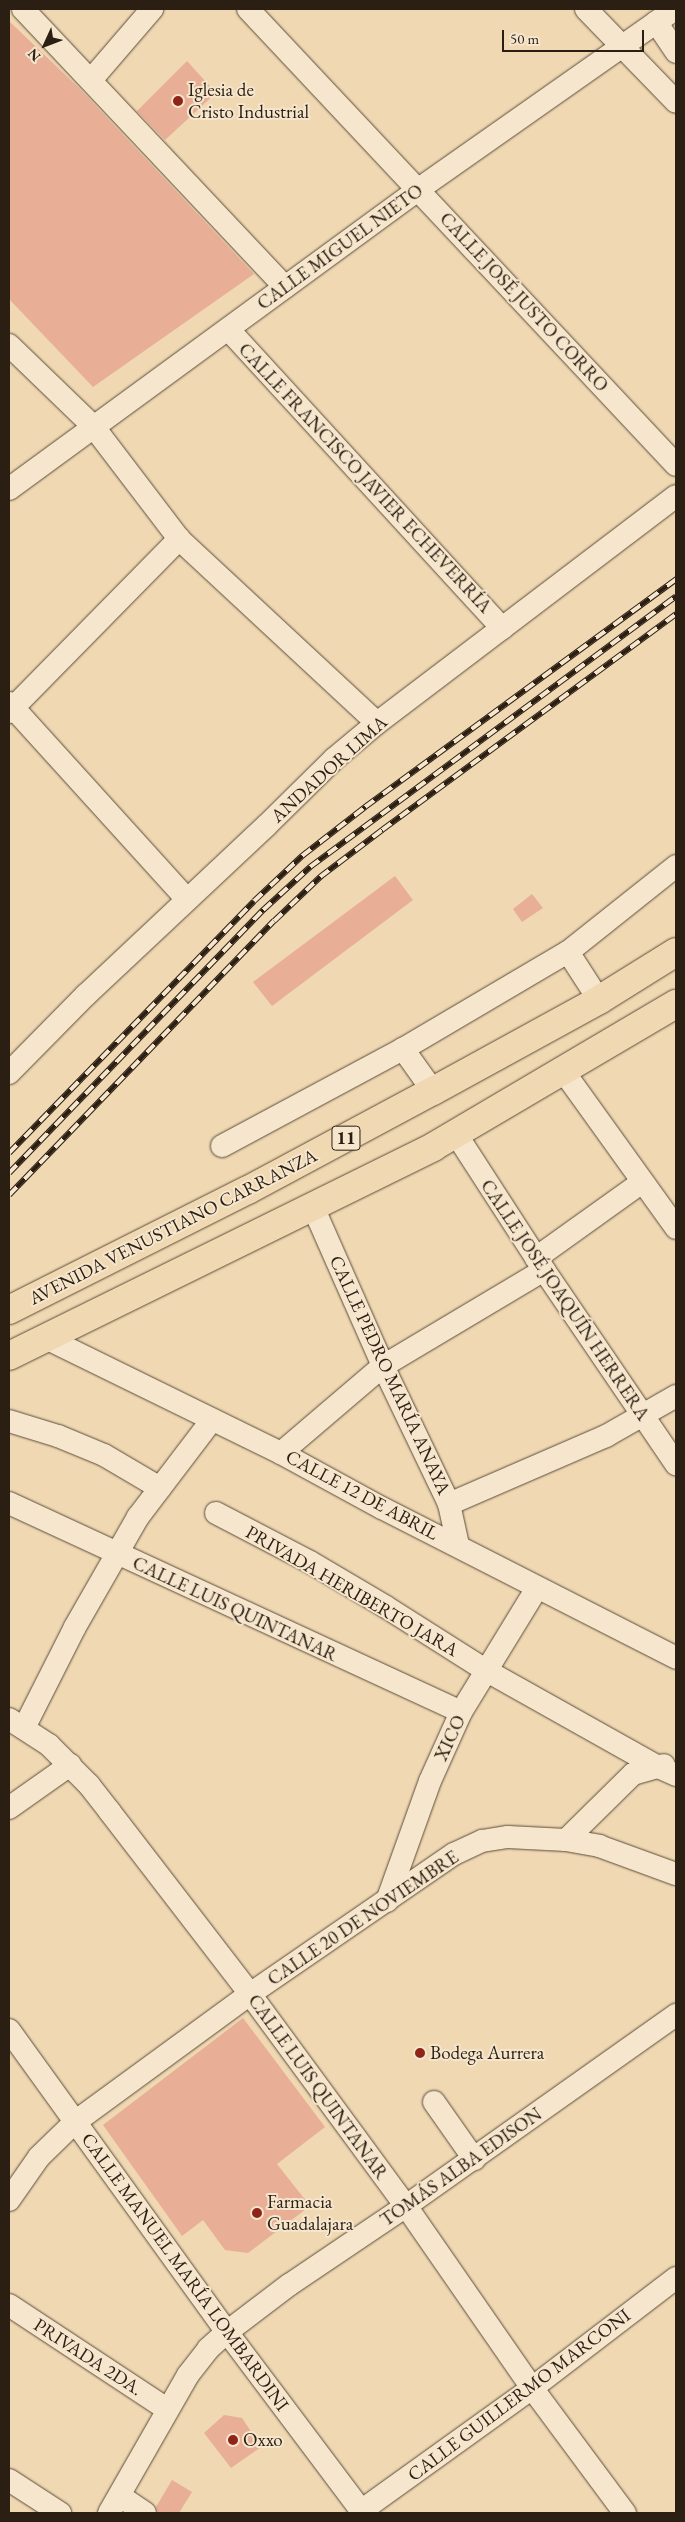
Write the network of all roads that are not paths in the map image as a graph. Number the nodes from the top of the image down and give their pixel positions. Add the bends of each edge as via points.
1 (23, 9) edge
2 (152, 9) edge
3 (248, 9) edge
4 (586, 9) edge
5 (675, 9) edge
6 (656, 22) junction
7 (622, 45) junction
8 (676, 52) edge
9 (91, 80) junction
10 (676, 102) edge
11 (419, 189) junction
12 (285, 287) junction
13 (228, 329) junction
14 (9, 345) edge
15 (93, 426) junction
16 (676, 465) edge
17 (9, 490) edge
18 (676, 496) edge
19 (179, 539) junction
20 (502, 628) junction
21 (10, 708) edge
22 (377, 723) junction
23 (676, 866) edge
24 (187, 899) junction
25 (568, 952) junction
26 (676, 952) edge
27 (599, 1000) junction
28 (676, 1004) edge
29 (403, 1049) junction
30 (564, 1072) junction
31 (9, 1073) edge
32 (433, 1091) junction
33 (456, 1134) junction
34 (222, 1146) dead end
35 (642, 1182) junction
36 (313, 1207) junction
37 (676, 1228) edge
38 (540, 1264) junction
39 (9, 1310) edge
40 (44, 1338) junction
41 (9, 1356) edge
42 (383, 1366) junction
43 (676, 1396) edge
44 (641, 1415) junction
45 (212, 1420) junction
46 (9, 1421) edge
47 (281, 1453) junction
48 (676, 1464) edge
49 (160, 1488) junction
50 (9, 1503) edge
51 (449, 1504) junction
52 (216, 1512) dead end
53 (458, 1545) junction
54 (116, 1554) junction
55 (537, 1588) junction
56 (676, 1658) edge
57 (487, 1671) junction
58 (461, 1712) junction
59 (16, 1724) edge
60 (70, 1765) junction
61 (670, 1768) edge
62 (9, 1808) edge
63 (566, 1840) junction
64 (676, 1874) edge
65 (387, 1900) junction
66 (250, 1994) junction
67 (676, 2015) edge
68 (9, 2030) edge
69 (434, 2102) dead end
70 (75, 2122) junction
71 (474, 2159) junction
72 (9, 2200) edge
73 (406, 2206) junction
74 (676, 2278) edge
75 (9, 2305) edge
76 (227, 2332) junction
77 (532, 2388) junction
78 (167, 2409) junction
79 (9, 2480) edge
80 (114, 2504) edge
81 (362, 2512) edge
82 (60, 2513) edge
83 (145, 2513) edge
84 (625, 2513) edge

1 - 9 street
2 - 9 street
3 - 11 street, CALLE JOSÉ JUSTO CORRO
4 - 7 street
5 - 6 street, CALLE MIGUEL NIETO
6 - 7 street, CALLE MIGUEL NIETO
6 - 8 street
7 - 10 street
7 - 11 street, CALLE MIGUEL NIETO
9 - 12 street
11 - 12 street, CALLE MIGUEL NIETO
11 - 16 street, CALLE JOSÉ JUSTO CORRO
12 - 13 street, CALLE MIGUEL NIETO
13 - 15 street, CALLE MIGUEL NIETO
13 - 20 street, CALLE FRANCISCO JAVIER ECHEVERRÍA
14 - 15 street
15 - 17 street, CALLE MIGUEL NIETO
15 - 19 street
18 - 20 street, ANDADOR LIMA
19 - 21 street
19 - 22 street
20 - 22 street, ANDADOR LIMA
21 - 24 street
22 - 24 street, ANDADOR LIMA via 334,758
23 - 25 street
24 - 31 street, ANDADOR LIMA
25 - 27 street
25 - 29 street
26 - 27 main road, AVENIDA VENUSTIANO CARRANZA / 11
27 - 32 main road, AVENIDA VENUSTIANO CARRANZA / 11
28 - 30 main road, 11
29 - 32 street
29 - 34 street
30 - 33 main road, 11
30 - 35 street
32 - 39 main road, AVENIDA VENUSTIANO CARRANZA / 11 via 248,1190
33 - 36 main road, 11
33 - 38 street, CALLE JOSÉ JOAQUÍN HERRERA
35 - 37 street
35 - 38 street
36 - 40 main road, 11
36 - 42 street, CALLE PEDRO MARÍA ANAYA
38 - 42 street
38 - 44 street, CALLE JOSÉ JOAQUÍN HERRERA
40 - 41 main road, 11
40 - 45 street, CALLE 12 DE ABRIL
42 - 47 street
42 - 51 street, CALLE PEDRO MARÍA ANAYA
43 - 44 street
44 - 48 street, CALLE JOSÉ JOAQUÍN HERRERA
44 - 51 street via 606,1436
45 - 47 street, CALLE 12 DE ABRIL
45 - 49 street
46 - 49 street via 104,1455
47 - 53 street, CALLE 12 DE ABRIL
49 - 54 street
50 - 54 street, CALLE LUIS QUINTANAR
51 - 53 street, CALLE PEDRO MARÍA ANAYA
52 - 57 street, PRIVADA HERIBERTO JARA via 377,1602
53 - 55 street, CALLE 12 DE ABRIL
54 - 58 street, CALLE LUIS QUINTANAR
54 - 59 street via 76,1627
55 - 56 street, CALLE 12 DE ABRIL
55 - 57 street, XICO
57 - 58 street, XICO
57 - 61 street, PRIVADA HERIBERTO JARA
58 - 65 street, XICO via 430,1781
59 - 60 street, CALLE LUIS QUINTANAR via 49,1745
60 - 62 street
60 - 66 street, CALLE LUIS QUINTANAR
61 - 63 street via 633,1774
63 - 64 street, CALLE 20 DE NOVIEMBRE via 599,1846
63 - 65 street, CALLE 20 DE NOVIEMBRE via 508,1837 482,1841 454,1854
65 - 66 street, CALLE 20 DE NOVIEMBRE
66 - 70 street, CALLE 20 DE NOVIEMBRE
66 - 73 street, CALLE LUIS QUINTANAR
67 - 71 street, TOMÁS ALBA EDISON
68 - 70 street, CALLE MANUEL MARÍA LOMBARDINI
69 - 71 street
70 - 72 street, CALLE 20 DE NOVIEMBRE via 39,2158
70 - 76 street, CALLE MANUEL MARÍA LOMBARDINI
71 - 73 street, TOMÁS ALBA EDISON
73 - 76 street, TOMÁS ALBA EDISON via 288,2285
73 - 77 street, CALLE LUIS QUINTANAR
74 - 77 street, CALLE GUILLERMO MARCONI
75 - 78 street, PRIVADA 2DA.
76 - 78 street, TOMÁS ALBA EDISON via 208,2349
76 - 81 street, CALLE MANUEL MARÍA LOMBARDINI
77 - 81 street, CALLE GUILLERMO MARCONI
77 - 84 street, CALLE LUIS QUINTANAR
78 - 80 street, TOMÁS ALBA EDISON
79 - 82 street
80 - 83 street

